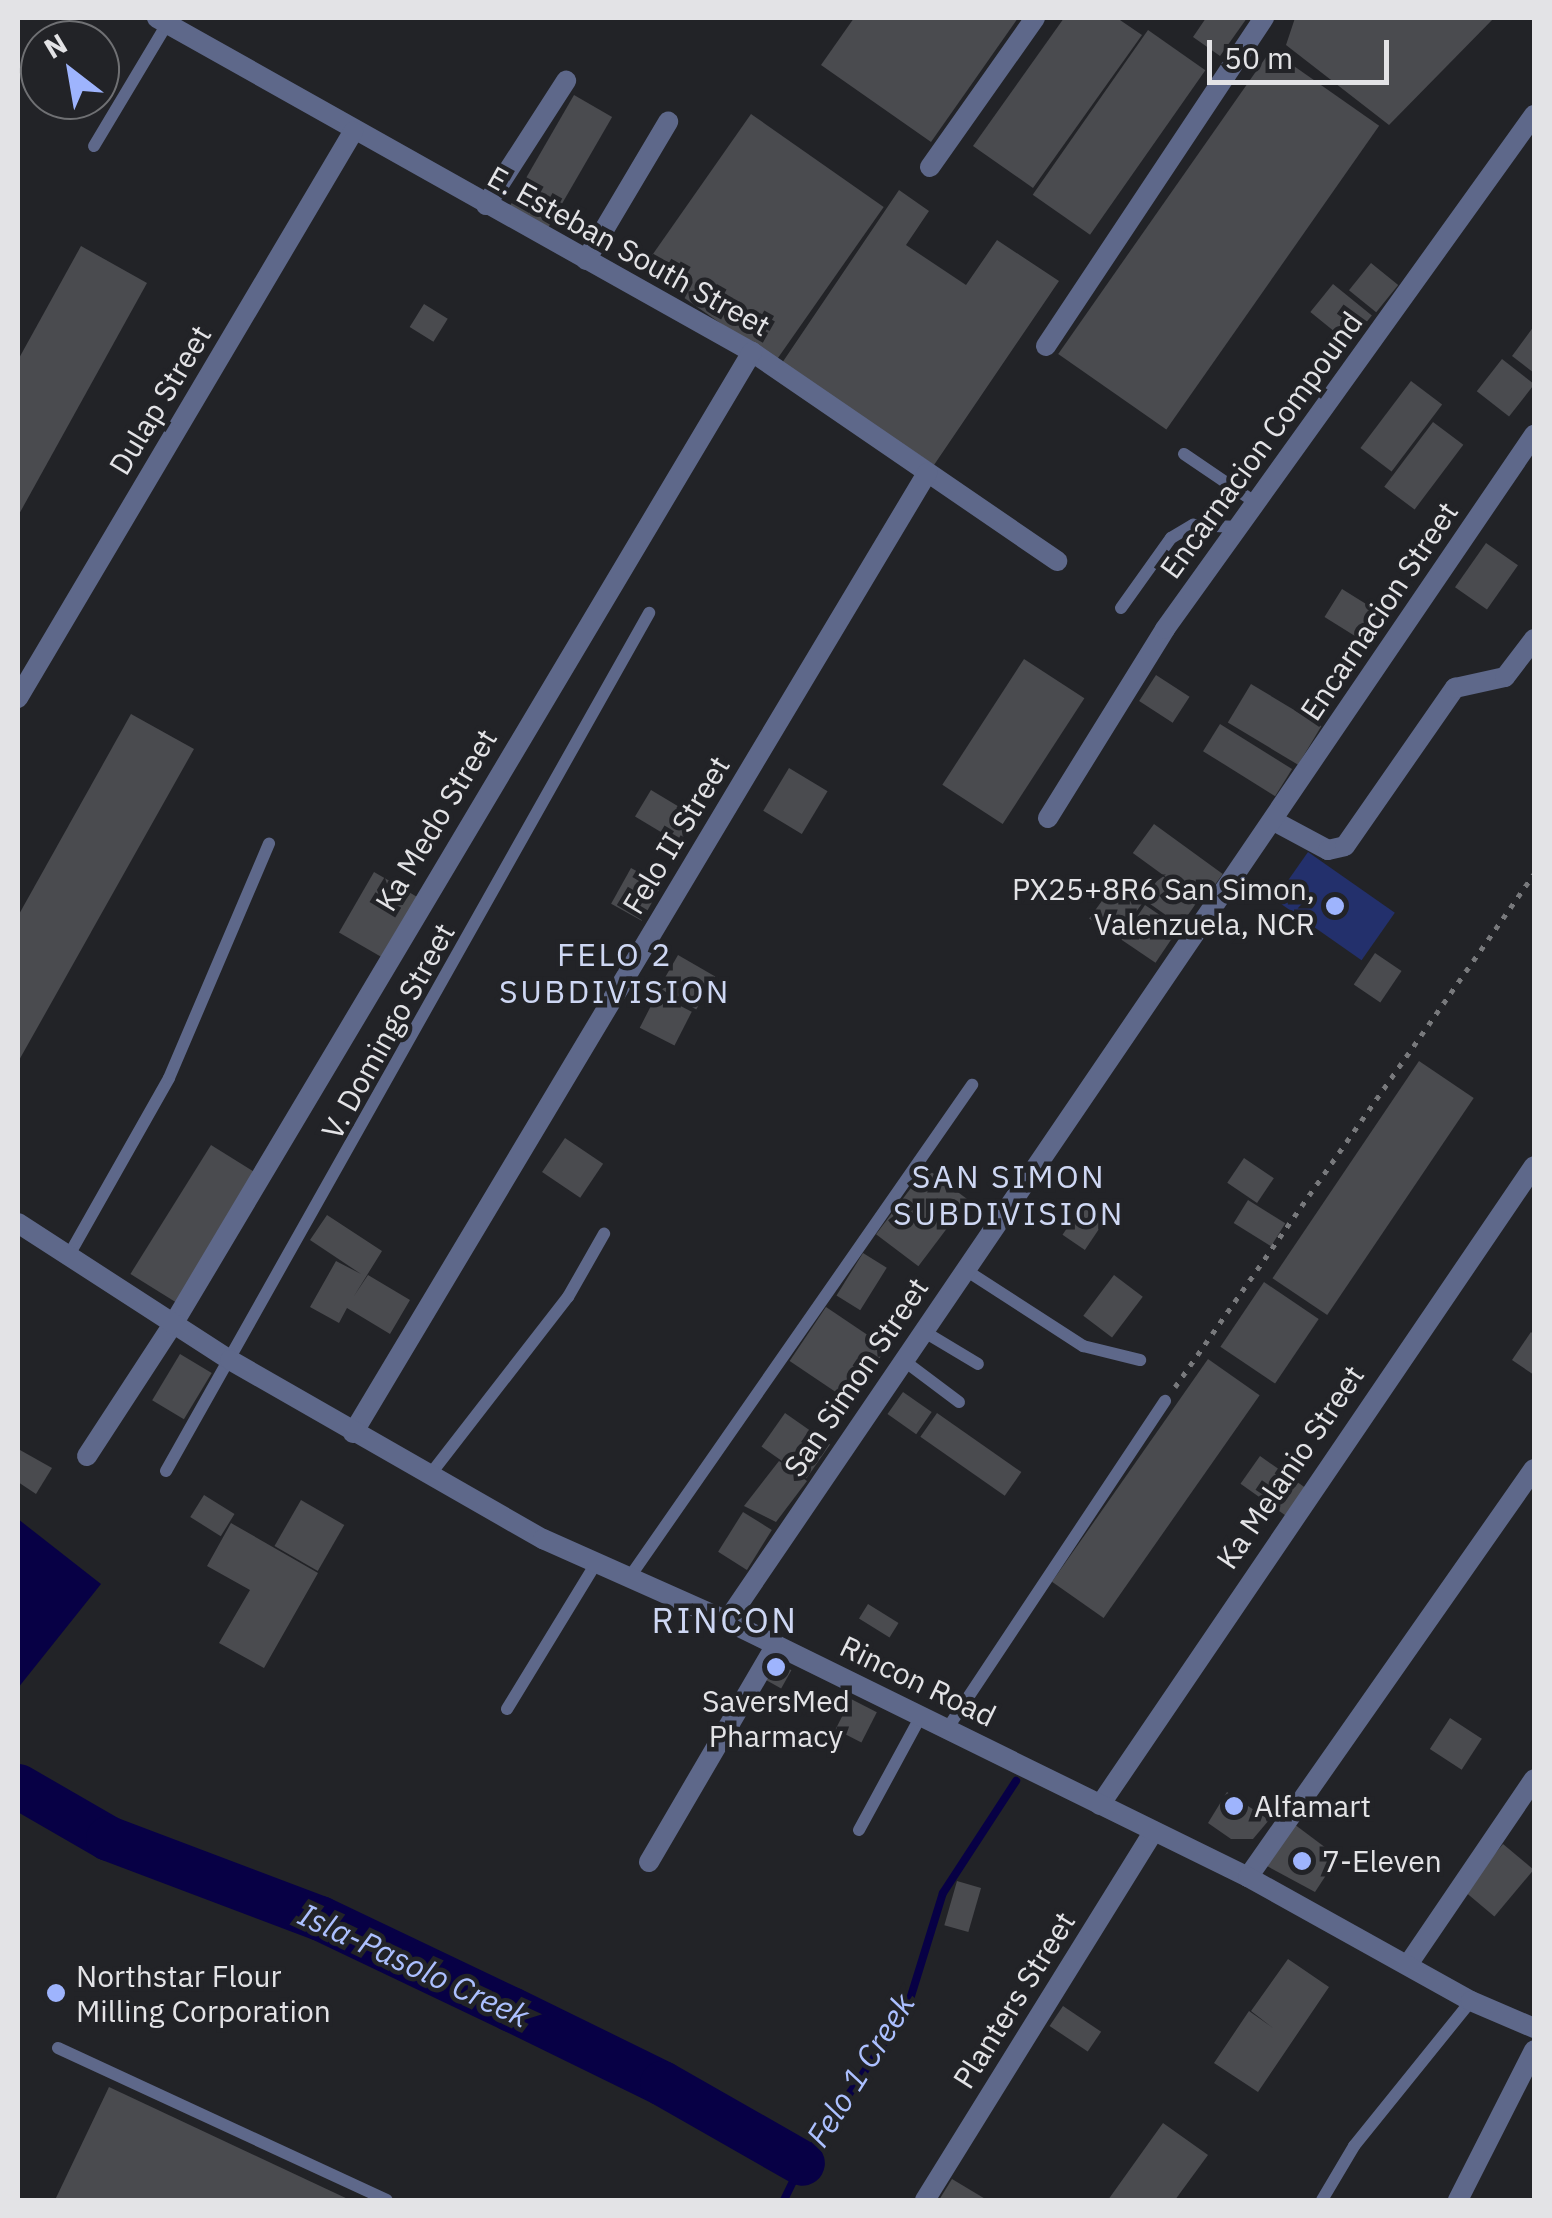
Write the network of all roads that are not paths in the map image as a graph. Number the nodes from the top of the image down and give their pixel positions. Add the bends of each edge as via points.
1 (1035, 18) edge
2 (1264, 18) edge
3 (162, 20) edge
4 (566, 81) dead end
5 (1534, 116) edge
6 (668, 122) dead end
7 (354, 132) junction
8 (94, 146) dead end
9 (930, 166) dead end
10 (486, 206) junction
11 (586, 260) junction
12 (1046, 346) dead end
13 (752, 352) junction
14 (1534, 435) edge
15 (1184, 454) dead end
16 (928, 473) junction
17 (1256, 502) junction
18 (1238, 527) junction
19 (1057, 561) dead end
20 (1121, 608) dead end
21 (649, 613) dead end
22 (1534, 640) edge
23 (18, 698) edge
24 (1048, 818) dead end
25 (1274, 821) junction
26 (268, 843) dead end
27 (972, 1085) dead end
28 (1534, 1166) edge
29 (18, 1223) edge
30 (604, 1234) dead end
31 (69, 1255) junction
32 (964, 1269) junction
33 (175, 1321) junction
34 (923, 1331) junction
35 (230, 1360) junction
36 (903, 1360) junction
37 (1140, 1360) dead end
38 (978, 1364) dead end
39 (960, 1402) dead end
40 (1165, 1402) road end
41 (352, 1433) junction
42 (87, 1456) dead end
43 (1534, 1469) edge
44 (166, 1471) dead end
45 (429, 1476) junction
46 (596, 1563) junction
47 (629, 1578) junction
48 (727, 1621) junction
49 (776, 1645) junction
50 (508, 1708) dead end
51 (921, 1716) junction
52 (946, 1729) junction
53 (1534, 1779) edge
54 (1100, 1805) junction
55 (859, 1830) dead end
56 (1154, 1831) junction
57 (649, 1862) dead end
58 (1248, 1877) junction
59 (1408, 1963) junction
60 (1471, 2001) junction
61 (1534, 2028) edge
62 (58, 2048) dead end
63 (1534, 2050) edge
64 (387, 2200) edge
65 (926, 2200) edge
66 (1322, 2200) edge
67 (1458, 2200) edge

1 - 9 street
2 - 12 street
3 - 7 street, E. Esteban South Street
3 - 8 lane
4 - 10 street
5 - 17 street, Encarnacion Compound
6 - 11 street
7 - 10 street, E. Esteban South Street
7 - 23 street, Dulap Street
10 - 11 street, E. Esteban South Street
11 - 13 street, E. Esteban South Street
13 - 16 street, E. Esteban South Street
13 - 33 street, Ka Medo Street
14 - 25 street, Encarnacion Street
15 - 17 lane
16 - 19 street, E. Esteban South Street
16 - 41 street, Felo II Street
17 - 18 street, Encarnacion Compound
18 - 20 lane via 1193,525 1171,538
18 - 24 street, Encarnacion Compound via 1165,629
21 - 35 lane, V. Domingo Street
22 - 25 street via 1505,676 1462,683 1345,846 1328,850
25 - 32 street, San Simon Street
26 - 31 lane via 169,1078
27 - 47 lane
28 - 54 street, Ka Melanio Street
29 - 31 street, Rincon Road
30 - 45 lane via 568,1297
31 - 33 street, Rincon Road
32 - 34 street, San Simon Street
32 - 37 lane via 1083,1346
33 - 35 street, Rincon Road
33 - 42 street, Ka Medo Street
34 - 36 street, San Simon Street
34 - 38 lane
35 - 41 street, Rincon Road
35 - 44 lane, V. Domingo Street
36 - 39 lane
36 - 48 street, San Simon Street
40 - 52 lane
41 - 45 street, Rincon Road
43 - 58 street
45 - 46 street, Rincon Road
46 - 47 street, Rincon Road
46 - 50 lane
47 - 48 street, Rincon Road
48 - 49 street, Rincon Road
49 - 51 street, Rincon Road
49 - 57 street
51 - 52 street, Rincon Road
51 - 55 lane
52 - 54 street, Rincon Road
53 - 59 street
54 - 56 street, Rincon Road
56 - 58 street, Rincon Road
56 - 65 street, Planters Street
58 - 59 street, Rincon Road
59 - 60 street, Rincon Road
60 - 61 street, Rincon Road
60 - 66 lane via 1354,2146
62 - 64 lane
63 - 67 street

